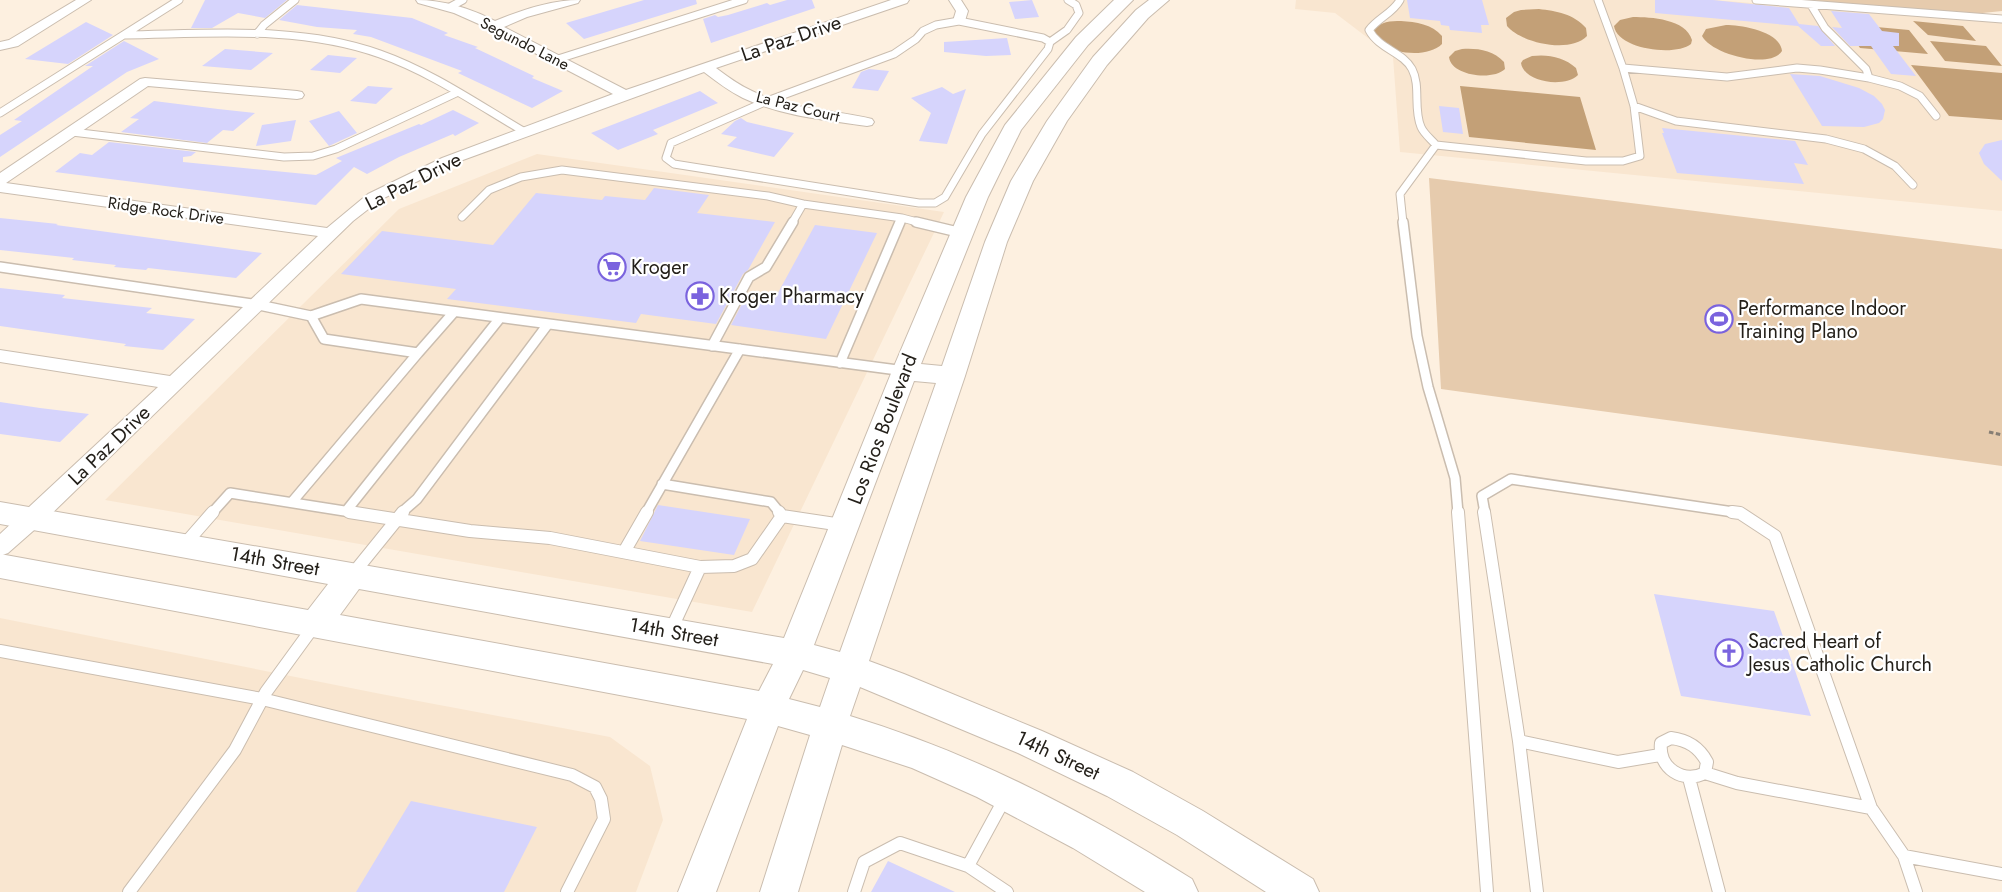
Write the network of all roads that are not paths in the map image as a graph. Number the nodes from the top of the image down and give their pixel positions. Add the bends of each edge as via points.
1 (85, 0) edge
2 (179, 0) edge
3 (295, 0) edge
4 (422, 0) edge
5 (463, 0) edge
6 (574, 0) edge
7 (744, 0) edge
8 (903, 0) edge
9 (955, 0) edge
10 (1068, 0) edge
11 (1124, 0) edge
12 (1160, 0) edge
13 (1400, 0) edge
14 (1598, 0) edge
15 (1756, 0) edge
16 (1811, 5) junction
17 (450, 7) junction
18 (2002, 20) edge
19 (959, 21) junction
20 (494, 26) junction
21 (257, 34) junction
22 (124, 35) junction
23 (1050, 42) junction
24 (0, 46) edge
25 (558, 59) junction
26 (707, 68) junction
27 (1623, 68) junction
28 (1869, 78) junction
29 (456, 93) junction
30 (625, 94) junction
31 (297, 95) dead end
32 (767, 101) junction
33 (1634, 106) junction
34 (0, 113) edge
35 (1936, 116) dead end
36 (866, 122) dead end
37 (523, 131) junction
38 (72, 132) junction
39 (1436, 145) junction
40 (0, 180) edge
41 (1913, 185) dead end
42 (0, 187) edge
43 (803, 204) junction
44 (462, 216) dead end
45 (902, 218) junction
46 (331, 233) junction
47 (962, 234) junction
48 (996, 242) junction
49 (0, 267) edge
50 (259, 305) junction
51 (454, 312) junction
52 (311, 316) junction
53 (500, 318) junction
54 (548, 324) junction
55 (712, 346) junction
56 (740, 349) junction
57 (418, 353) junction
58 (0, 356) edge
59 (840, 363) junction
60 (905, 371) junction
61 (952, 376) junction
62 (173, 383) junction
63 (662, 484) junction
64 (292, 502) junction
65 (347, 510) junction
66 (0, 513) edge
67 (782, 516) junction
68 (33, 518) junction
69 (396, 518) junction
70 (845, 525) junction
71 (184, 545) junction
72 (0, 547) edge
73 (624, 552) junction
74 (0, 566) edge
75 (700, 567) junction
76 (352, 575) junction
77 (315, 624) junction
78 (670, 632) junction
79 (0, 651) edge
80 (794, 654) junction
81 (849, 669) junction
82 (262, 699) junction
83 (768, 708) junction
84 (830, 726) junction
85 (1519, 741) junction
86 (1660, 755) junction
87 (1705, 773) junction
88 (1689, 778) junction
89 (1007, 795) junction
90 (1871, 808) junction
91 (1904, 856) junction
92 (968, 866) junction
93 (2002, 874) edge
94 (129, 892) edge
95 (567, 892) edge
96 (697, 892) edge
97 (779, 892) edge
98 (854, 892) edge
99 (1007, 892) edge
100 (1179, 892) edge
101 (1300, 892) edge
102 (1487, 892) edge
103 (1537, 892) edge
104 (1719, 892) edge
105 (1916, 892) edge

1 - 24 street via 13,43
2 - 22 lane
3 - 21 lane
4 - 17 street, Segundo Lane
5 - 17 lane
6 - 20 street
7 - 25 lane
8 - 26 street, La Paz Drive
9 - 19 street via 962,11
10 - 23 lane via 1076,5 1079,13 1074,22
11 - 47 main road, Los Rios Boulevard via 1082,40 1012,129
12 - 48 main road via 1142,14 1100,61 1057,121 1022,182
13 - 39 lane via 1369,30 1379,44 1402,56 1413,68 1420,125
14 - 27 lane
15 - 16 lane
16 - 18 lane
16 - 28 lane via 1825,28 1866,69
17 - 20 street, Segundo Lane
19 - 23 lane
19 - 32 lane via 924,31 894,54
20 - 25 street, Segundo Lane
21 - 22 lane
21 - 29 lane via 324,40 379,53
22 - 34 lane
23 - 32 lane via 982,134 945,197 935,203 674,164 666,158 671,143
25 - 30 street, Segundo Lane
26 - 30 street, La Paz Drive
26 - 32 street, La Paz Court via 736,89
27 - 28 lane via 1727,77 1798,68
27 - 33 lane
28 - 35 lane via 1900,86 1920,96
29 - 37 lane
29 - 38 lane via 336,148 302,157
30 - 37 street, La Paz Drive
31 - 38 street via 146,82
32 - 36 street, La Paz Court
33 - 39 lane via 1640,156 1624,161 1586,161
33 - 41 lane via 1676,121 1826,139 1864,149 1895,166
37 - 46 street, La Paz Drive via 400,183 374,197
38 - 40 street
39 - 102 lane via 1400,194 1417,336 1428,387 1455,478
42 - 46 street, Ridge Rock Drive
43 - 44 lane via 768,196 562,170 521,177 489,190
43 - 45 lane
43 - 55 lane via 766,267 749,277
45 - 47 lane
45 - 59 lane
46 - 50 street, La Paz Drive
47 - 48 main road
47 - 60 main road, Los Rios Boulevard
48 - 61 main road
49 - 50 lane
50 - 52 lane
50 - 62 street, La Paz Drive
51 - 52 lane via 361,300
51 - 53 lane
51 - 57 lane
52 - 57 lane via 324,339
53 - 54 lane
53 - 65 lane
54 - 55 lane
54 - 69 lane via 416,499
55 - 56 lane
56 - 59 lane
56 - 63 lane
57 - 64 lane
58 - 62 street
59 - 60 lane
60 - 61 main road
60 - 70 main road, Los Rios Boulevard
61 - 81 main road
62 - 68 street, La Paz Drive
63 - 67 lane via 771,502
63 - 73 lane
64 - 65 lane
64 - 71 lane via 230,493
65 - 69 lane
66 - 68 main road, 14th Street
67 - 70 lane
67 - 75 lane via 752,559 734,566
68 - 71 main road, 14th Street
68 - 72 street, La Paz Drive
69 - 73 lane via 470,531 550,538
69 - 76 lane
70 - 80 main road, Los Rios Boulevard
71 - 76 main road, 14th Street
73 - 75 lane
74 - 77 main road
75 - 78 lane
76 - 77 main road
76 - 78 main road, 14th Street
77 - 82 lane
77 - 83 main road
78 - 80 main road, 14th Street
79 - 82 lane
80 - 81 main road, 14th Street
80 - 83 main road, Los Rios Boulevard
81 - 84 main road
81 - 101 main road, 14th Street via 992,725 1120,784 1190,823
82 - 94 lane via 235,750
82 - 95 lane via 533,764 595,787 601,799 604,819
83 - 84 main road
83 - 96 main road, Los Rios Boulevard
84 - 89 main road via 924,758
84 - 97 main road
85 - 86 lane via 1618,762
85 - 90 lane via 1482,496 1510,479 1740,513 1775,536
85 - 103 lane
86 - 87 lane via 1661,743 1666,739 1686,740 1704,756
86 - 88 lane via 1669,769
87 - 88 lane
87 - 90 lane via 1737,784
88 - 104 lane
89 - 92 lane
89 - 100 main road via 1124,857
90 - 91 lane
91 - 93 lane
91 - 105 lane
92 - 98 lane via 900,843 864,862
92 - 99 lane

